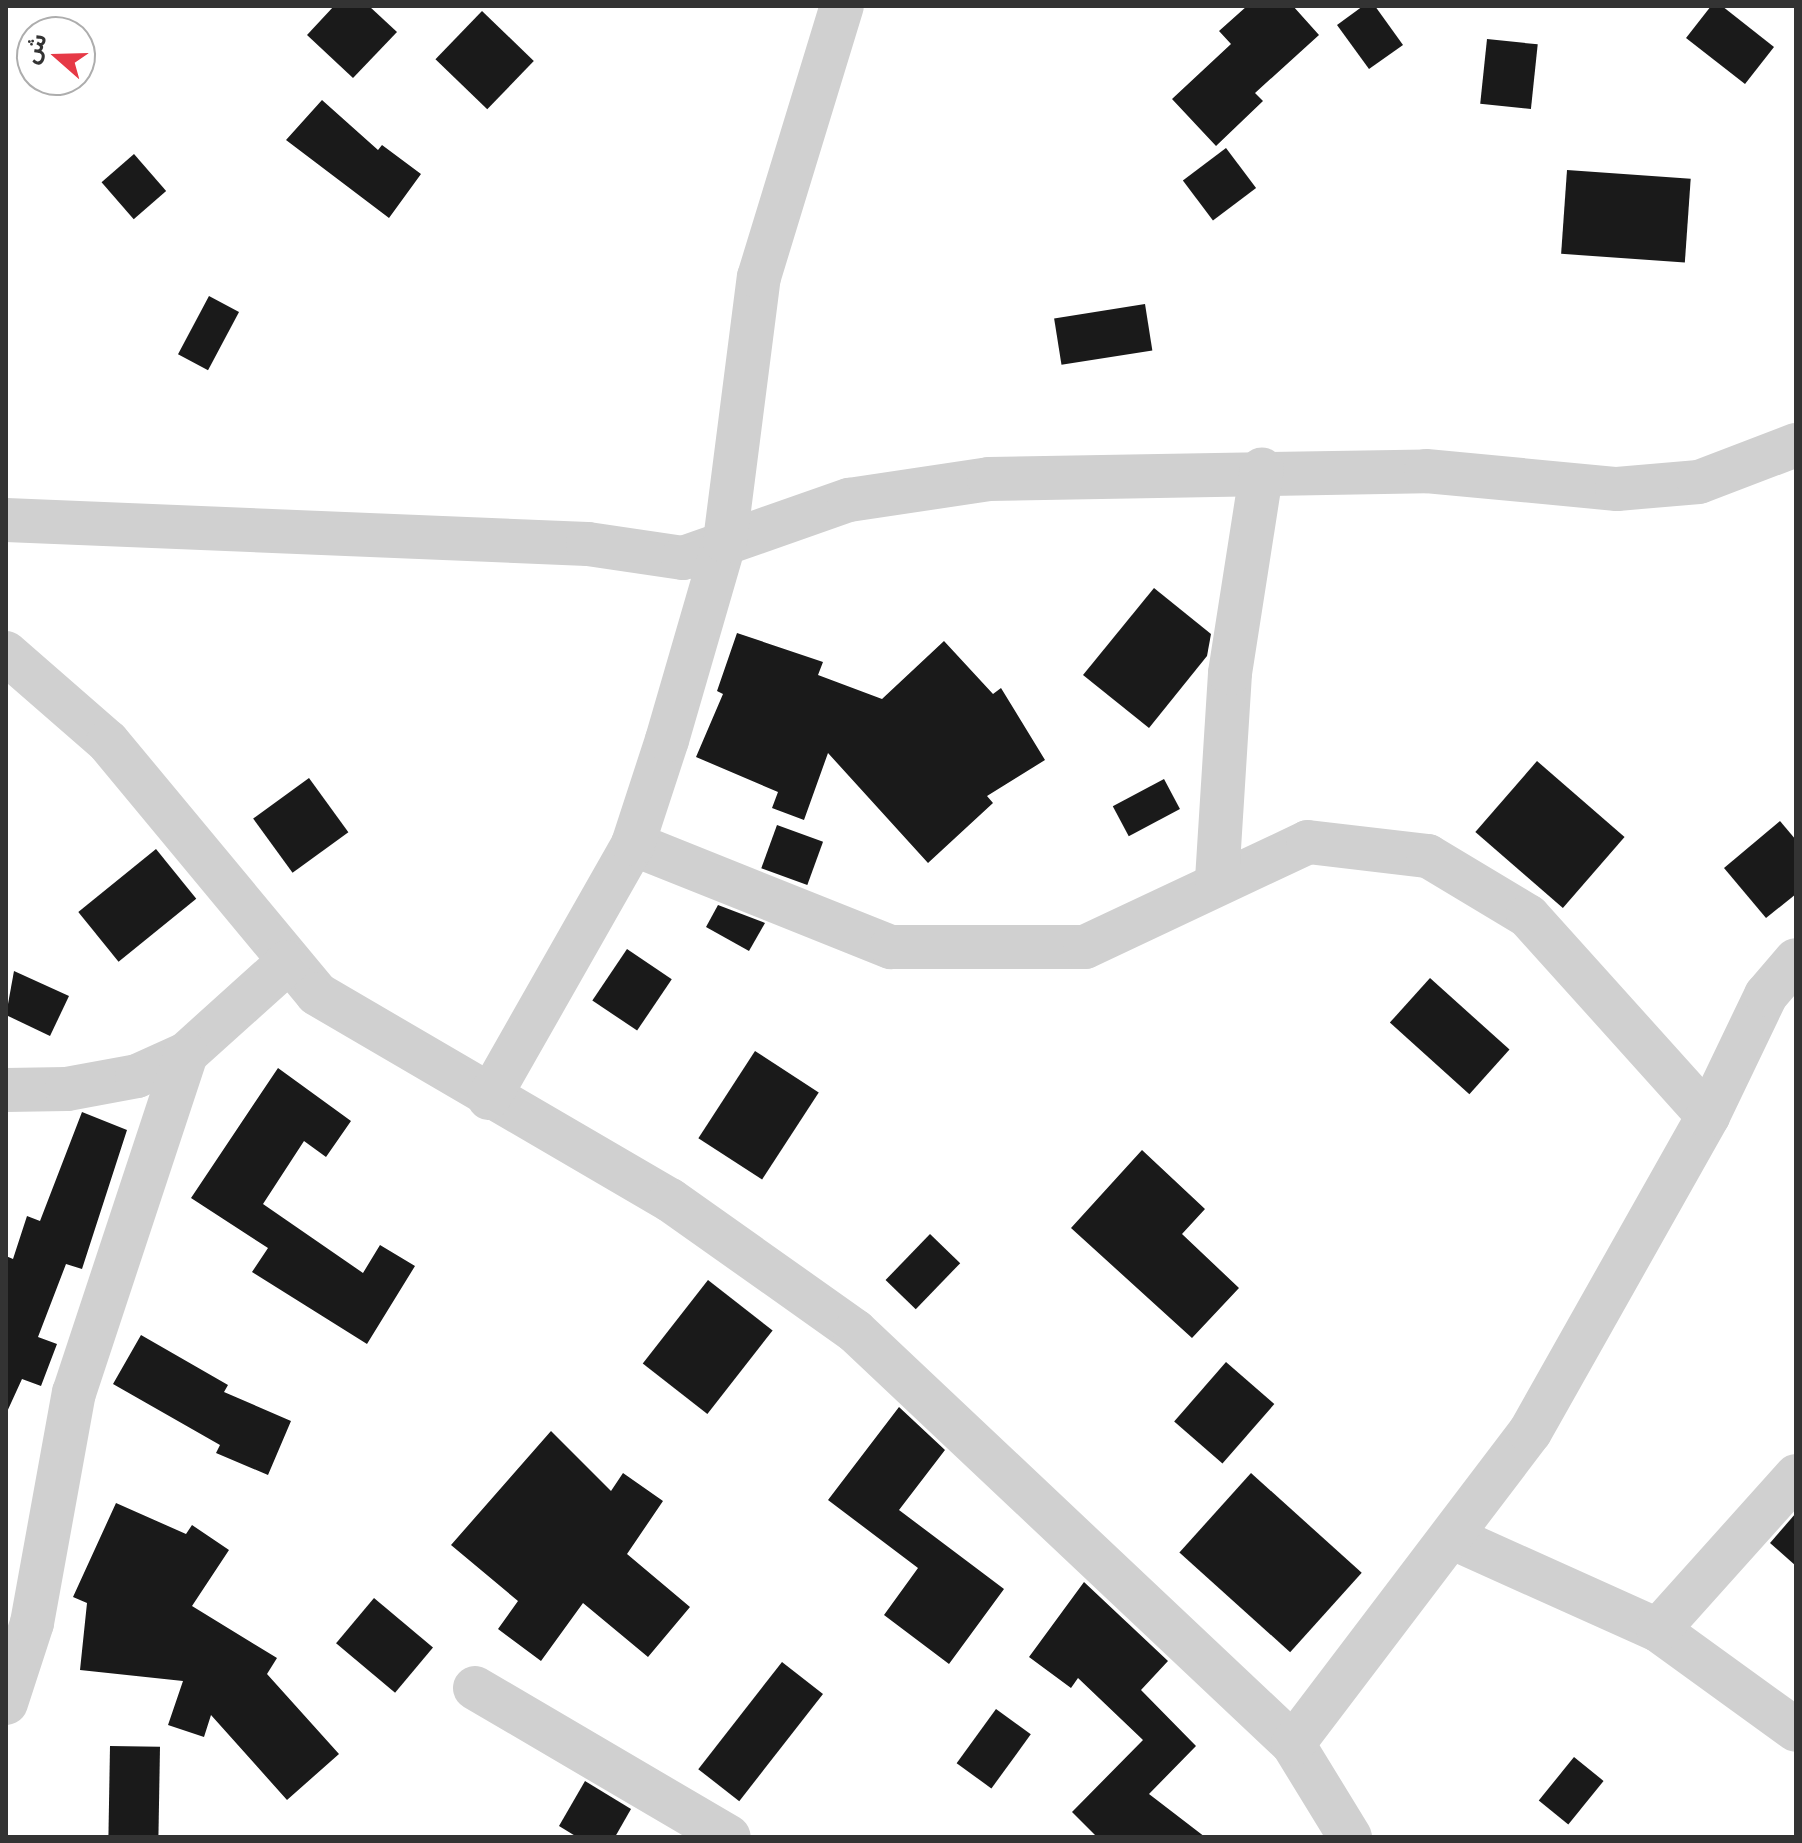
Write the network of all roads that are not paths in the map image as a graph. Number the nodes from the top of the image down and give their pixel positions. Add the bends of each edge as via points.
1 (842, 6) edge
2 (1796, 445) edge
3 (1262, 469) junction
4 (6, 520) edge
5 (725, 541) junction
6 (6, 653) edge
7 (633, 844) junction
8 (1217, 880) junction
9 (1796, 960) edge
10 (288, 962) junction
11 (186, 1054) junction
12 (6, 1090) edge
13 (489, 1098) junction
14 (1708, 1116) junction
15 (1796, 1476) edge
16 (1453, 1538) junction
17 (1658, 1630) junction
18 (475, 1688) dead end
19 (6, 1703) edge
20 (1796, 1730) edge
21 (1293, 1744) junction
22 (729, 1837) edge
23 (1350, 1837) edge

1 - 5 street via 759,277
2 - 3 street via 1699,482 1617,489 1426,471
3 - 5 street via 989,479 849,500
3 - 8 street via 1230,673
4 - 5 street via 588,544 683,558
5 - 7 street
6 - 10 street via 108,742
7 - 8 street via 891,947 1085,947
7 - 13 street
8 - 14 street via 1308,842 1428,856 1528,916
9 - 14 street via 1766,995
10 - 11 street
10 - 13 street via 317,994
11 - 12 street via 137,1076 67,1089
11 - 19 street via 74,1393 32,1623
13 - 21 street via 670,1200 855,1331
14 - 16 street via 1530,1432
15 - 17 street
16 - 17 street
16 - 21 street
17 - 20 street
18 - 22 street
21 - 23 street

